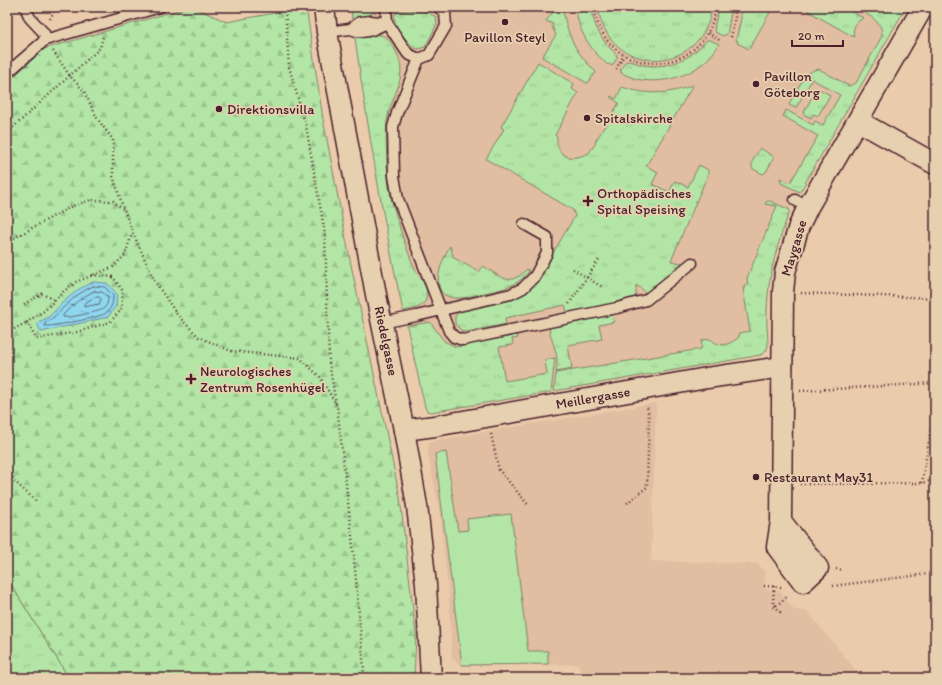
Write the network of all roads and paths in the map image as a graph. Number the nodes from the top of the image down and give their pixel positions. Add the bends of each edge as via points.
1 (25, 7) edge
2 (160, 7) edge
3 (285, 7) edge
4 (324, 7) edge
5 (386, 7) edge
6 (438, 7) edge
7 (594, 7) edge
8 (716, 7) edge
9 (735, 7) edge
10 (923, 7) edge
11 (387, 23) junction
12 (101, 24) junction
13 (327, 32) junction
14 (708, 34) junction
15 (731, 37) dead end
16 (45, 40) junction
17 (720, 41) dead end
18 (624, 55) junction
19 (419, 59) junction
20 (616, 69) dead end
21 (7, 74) edge
22 (70, 76) junction
23 (858, 121) junction
24 (7, 132) edge
25 (935, 164) edge
26 (124, 210) junction
27 (524, 224) dead end
28 (133, 233) junction
29 (7, 242) edge
30 (600, 258) dead end
31 (692, 263) dead end
32 (574, 269) dead end
33 (92, 275) junction
34 (587, 277) junction
35 (602, 287) dead end
36 (796, 293) dead end
37 (935, 298) edge
38 (55, 300) junction
39 (24, 304) dead end
40 (440, 310) junction
41 (563, 319) junction
42 (27, 322) junction
43 (382, 323) junction
44 (7, 333) edge
45 (782, 367) junction
46 (935, 383) edge
47 (645, 389) junction
48 (795, 391) dead end
49 (935, 403) edge
50 (337, 406) junction
51 (488, 417) junction
52 (404, 430) junction
53 (7, 467) edge
54 (935, 480) edge
55 (922, 483) junction
56 (795, 484) dead end
57 (36, 501) dead end
58 (627, 503) dead end
59 (529, 506) dead end
60 (781, 521) dead end
61 (935, 573) edge
62 (764, 586) dead end
63 (774, 586) junction
64 (833, 586) dead end
65 (780, 587) dead end
66 (788, 596) dead end
67 (774, 607) junction
68 (778, 614) dead end
69 (363, 678) edge
70 (431, 678) edge

1 - 16 lane via 30,18 44,33
2 - 12 lane
3 - 50 path via 289,68 306,126 326,234 329,362
4 - 13 street, Riedelgasse
5 - 11 lane
6 - 19 lane via 445,13 446,26 429,55
7 - 18 path via 602,33 611,46
8 - 14 path
9 - 15 path
10 - 23 street, Maygasse
11 - 13 lane via 372,31 360,33 350,29
11 - 19 lane via 408,54
12 - 16 lane
12 - 22 path via 103,38 100,48
13 - 43 street, Riedelgasse
14 - 17 path
14 - 18 path via 685,56 670,62 638,62
16 - 21 lane
16 - 22 path
18 - 20 path
19 - 40 lane via 393,127 394,176 398,199
22 - 24 path
22 - 26 path via 84,90 98,118 114,140 113,176
23 - 25 street
23 - 45 street, Maygasse via 802,203 799,226 785,272 782,292
26 - 28 path
26 - 29 path via 113,201 91,200 72,206
27 - 40 lane via 547,237 547,253 534,276 523,288 511,294
28 - 33 path via 125,255 113,267
28 - 50 path via 154,280 178,316 199,337 231,351 300,358 320,377
30 - 34 path
31 - 41 lane via 646,300
32 - 34 path
33 - 38 path via 76,282
33 - 42 path via 113,277 123,291 121,310 110,322 77,332 36,339
34 - 35 path
34 - 41 path via 565,310
36 - 37 path
38 - 39 path via 42,294
38 - 42 path
40 - 41 lane via 449,331 454,337 463,340
40 - 43 lane
42 - 44 path
43 - 52 street, Riedelgasse
45 - 47 street, Meillergasse
45 - 60 street, Maygasse
46 - 48 path
47 - 51 street, Meillergasse
47 - 58 path via 649,418 647,487
49 - 55 path
50 - 69 path via 352,536
51 - 52 street, Meillergasse
51 - 59 path via 500,470
52 - 70 street, Riedelgasse via 417,506 426,585
53 - 57 path via 15,482
54 - 55 path
55 - 56 path
61 - 64 path
62 - 63 path
63 - 65 path
63 - 67 path
66 - 67 path
67 - 68 path via 780,612

